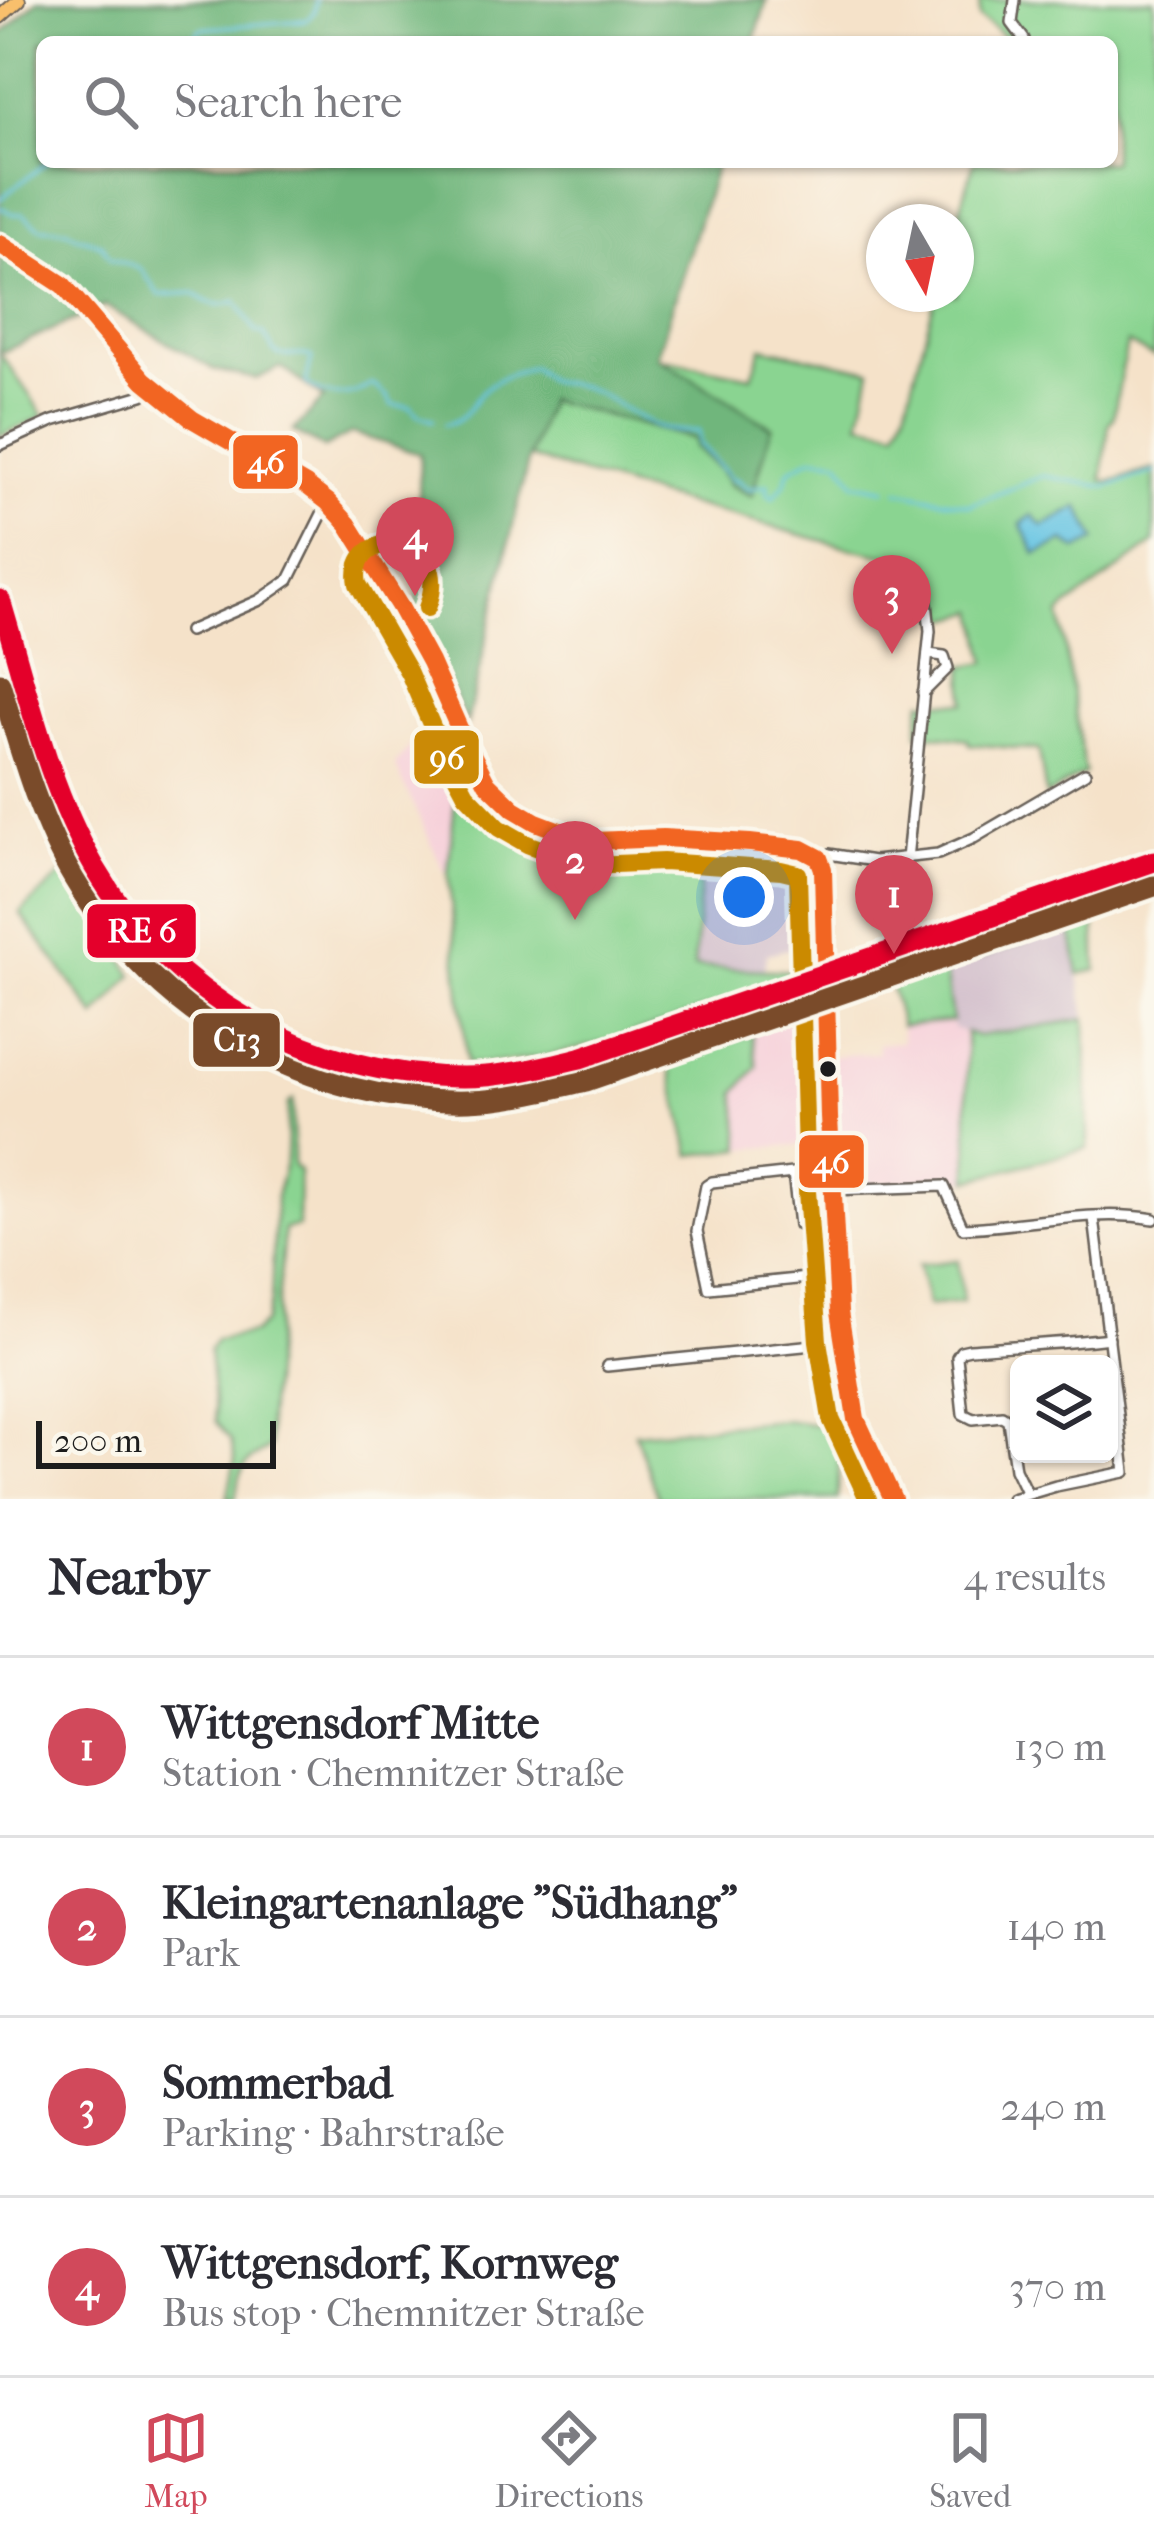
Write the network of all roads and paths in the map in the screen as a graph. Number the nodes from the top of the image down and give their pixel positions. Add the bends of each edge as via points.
1 (19, 0) edge
2 (1015, 0) edge
3 (0, 17) edge
4 (1022, 36) edge
5 (0, 244) edge
6 (153, 388) junction
7 (0, 445) edge
8 (328, 502) junction
9 (895, 585) dead end
10 (189, 631) dead end
11 (928, 654) junction
12 (922, 693) junction
13 (1085, 773) dead end
14 (819, 858) junction
15 (907, 859) junction
16 (831, 1190) junction
17 (1094, 1218) junction
18 (1154, 1219) edge
19 (833, 1222) junction
20 (836, 1275) junction
21 (1109, 1338) junction
22 (843, 1342) junction
23 (607, 1366) dead end
24 (1018, 1498) edge
25 (893, 1499) edge

1 - 3 highway
2 - 4 street via 1012,23
5 - 6 street via 63,285
6 - 7 street
6 - 8 street
8 - 10 street via 290,580
8 - 14 street via 380,574 488,783 514,809 595,841 750,843
9 - 11 street via 925,584
11 - 12 street
11 - 12 street via 948,664
12 - 15 street
13 - 15 street via 974,838
14 - 15 street
14 - 16 street
16 - 17 street via 944,1186 963,1228
16 - 19 street
17 - 18 street
17 - 21 street
19 - 20 street
19 - 20 street via 799,1225 793,1173 712,1182 697,1232 709,1288
20 - 22 street
21 - 24 street via 1125,1472
21 - 24 street via 970,1349 956,1357 963,1414 1008,1420
22 - 23 street
22 - 25 street via 854,1413

